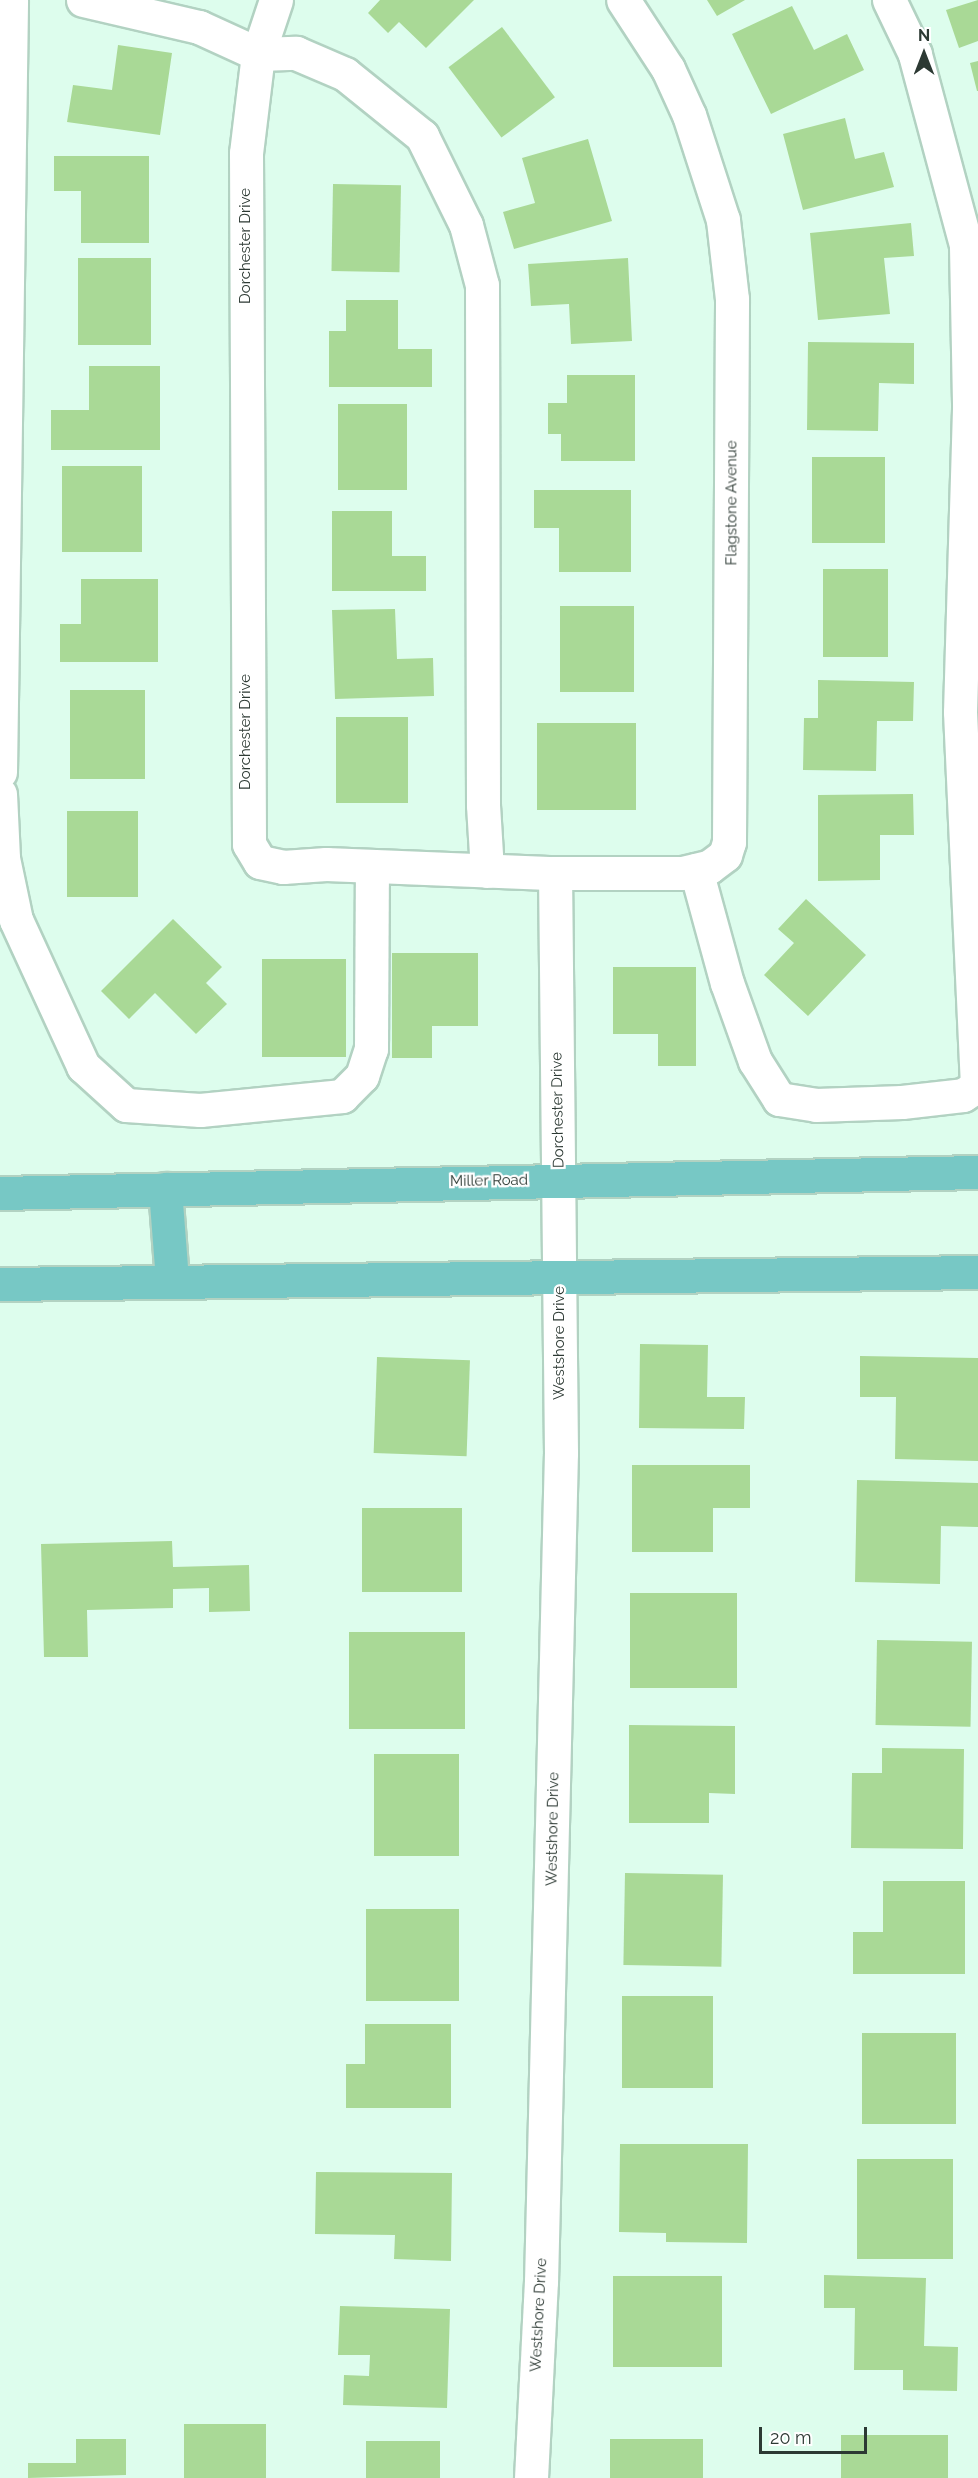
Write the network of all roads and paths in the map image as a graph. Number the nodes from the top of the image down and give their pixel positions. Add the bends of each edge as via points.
1 (11, 0) edge
2 (82, 0) edge
3 (276, 0) edge
4 (623, 0) edge
5 (889, 0) edge
6 (258, 54) junction
7 (0, 772) edge
8 (0, 794) edge
9 (372, 866) junction
10 (696, 870) junction
11 (487, 871) junction
12 (555, 873) junction
13 (978, 1172) edge
14 (559, 1180) junction
15 (165, 1189) junction
16 (0, 1193) edge
17 (978, 1272) edge
18 (560, 1275) junction
19 (172, 1281) junction
20 (0, 1284) edge
21 (531, 2478) edge

1 - 7 street
2 - 6 street via 199,27
3 - 6 street, Dorchester Drive
4 - 10 street, Flagstone Avenue via 668,69 689,115 723,220 732,299 729,842 725,855 709,867
5 - 10 street via 915,54 966,245 969,403 960,712 976,1086 963,1095 902,1102 816,1105 779,1099 751,1050 727,983
6 - 9 street, Dorchester Drive via 246,153 249,844 260,862 283,867
6 - 11 street via 296,53 345,74 372,94 422,136 466,225 482,296 483,805
8 - 9 street via 3,858 16,920 83,1066 126,1105 200,1110 342,1096 362,1076 371,1049
9 - 11 street, Dorchester Drive
10 - 12 street, Flagstone Avenue
11 - 12 street, Dorchester Drive
12 - 14 street, Dorchester Drive
13 - 14 main road, Miller Road
14 - 15 main road, Miller Road
14 - 18 street, Westshore Drive
15 - 16 main road, Miller Road
15 - 19 main road
17 - 18 main road
18 - 19 main road
18 - 21 street, Westshore Drive via 561,1453 552,1877
19 - 20 main road

